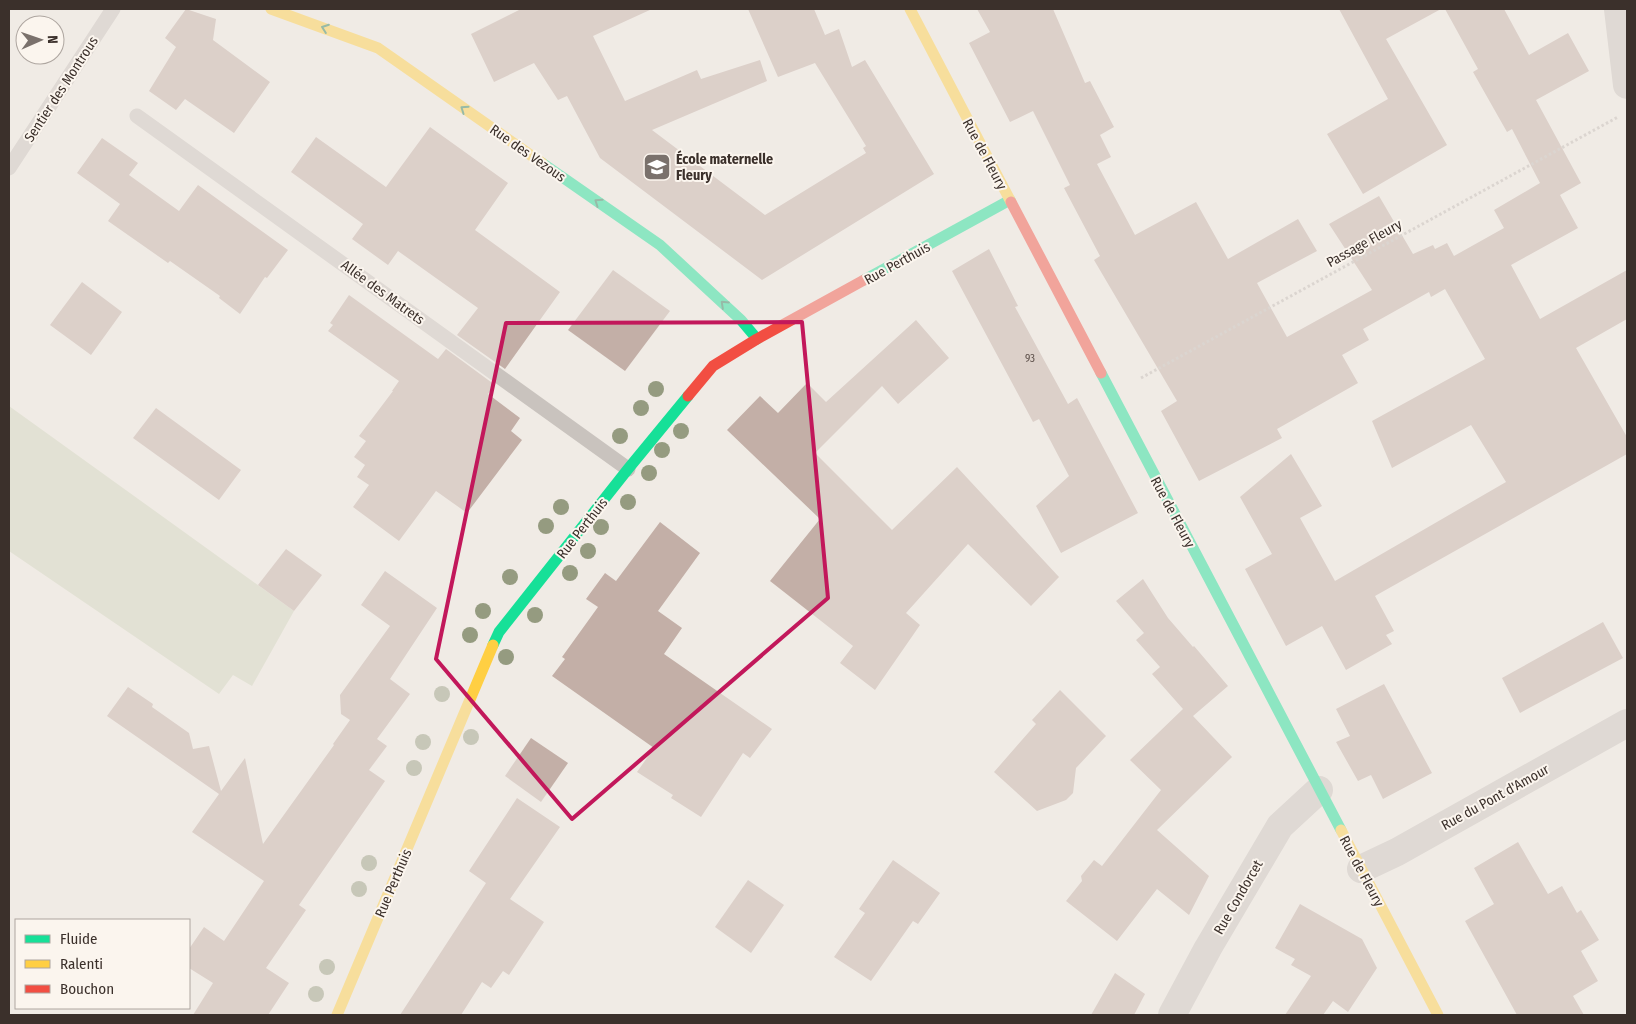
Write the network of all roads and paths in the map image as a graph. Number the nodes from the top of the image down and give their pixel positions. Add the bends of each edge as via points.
1 (113, 9) edge
2 (271, 9) edge
3 (910, 9) edge
4 (1618, 9) edge
5 (1627, 85) edge
6 (137, 116) dead end
7 (1618, 116) dead end
8 (9, 168) edge
9 (1010, 200) junction
10 (757, 340) junction
11 (1112, 394) junction
12 (628, 469) junction
13 (1627, 723) edge
14 (1319, 790) junction
15 (1361, 869) junction
16 (337, 1015) edge
17 (1172, 1015) edge
18 (1438, 1015) edge

1 - 8 lane, Sentier des Montrous
10 -> 2 street, Rue des Vezous via 741,320 660,245 378,48
3 - 9 street, Rue de Fleury
4 - 5 street
6 - 12 lane, Allée des Matrets
7 - 11 path, Passage Fleury
9 - 10 street, Rue Perthuis
9 - 11 street, Rue de Fleury
10 - 12 street, Rue Perthuis via 713,366
11 - 14 street, Rue de Fleury
12 - 16 street, Rue Perthuis via 500,632
13 - 15 street, Rue du Pont d'Amour
14 - 15 street, Rue de Fleury
14 - 17 street, Rue Condorcet via 1280,826
15 - 18 street, Rue de Fleury

